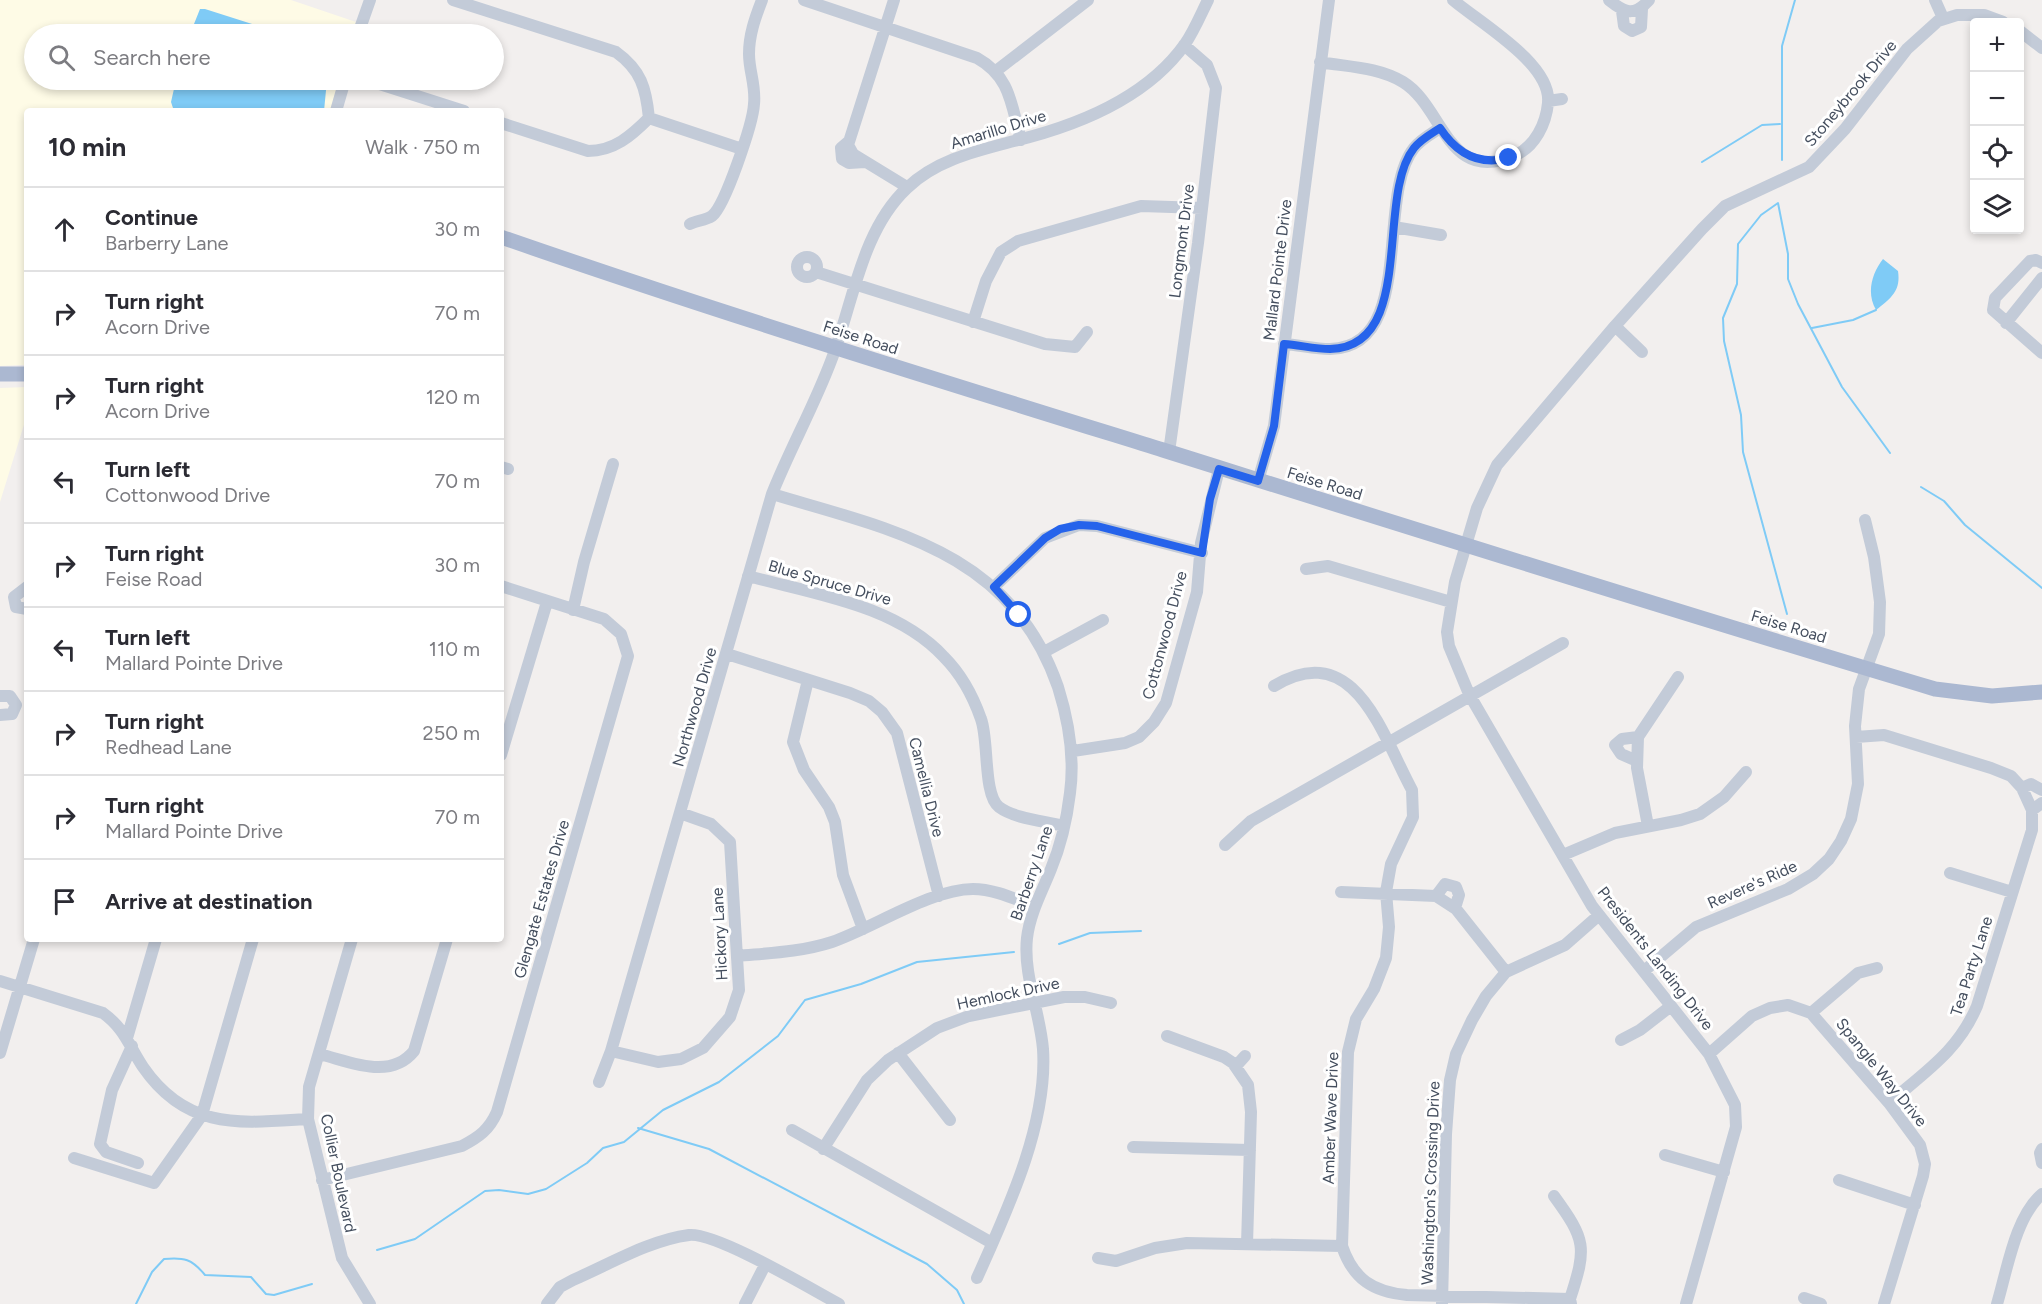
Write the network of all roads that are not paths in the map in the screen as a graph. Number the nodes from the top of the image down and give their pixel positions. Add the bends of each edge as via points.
1 (370, 0) edge
2 (453, 0) edge
3 (762, 0) edge
4 (804, 0) edge
5 (894, 0) edge
6 (1088, 0) edge
7 (1208, 0) edge
8 (1329, 0) edge
9 (1453, 0) edge
10 (1610, 0) edge
11 (1935, 0) edge
12 (1645, 4) edge
13 (1622, 11) junction
14 (1943, 18) junction
15 (1992, 18) edge
16 (362, 24) edge
17 (885, 27) junction
18 (2024, 35) edge
19 (1184, 45) junction
20 (2042, 48) edge
21 (1320, 62) junction
22 (996, 71) junction
23 (342, 90) edge
24 (398, 90) edge
25 (1562, 99) dead end
26 (1548, 101) junction
27 (337, 108) edge
28 (455, 108) edge
29 (649, 118) junction
30 (504, 124) edge
31 (1440, 128) junction
32 (1021, 140) junction
33 (741, 149) junction
34 (908, 187) junction
35 (1202, 208) junction
36 (690, 224) dead end
37 (1394, 227) junction
38 (1441, 235) dead end
39 (504, 238) edge
40 (2042, 263) edge
41 (816, 272) dead end
42 (2042, 278) edge
43 (857, 284) junction
44 (973, 322) junction
45 (2006, 323) junction
46 (1614, 326) junction
47 (1087, 332) dead end
48 (1284, 344) junction
49 (836, 348) junction
50 (1642, 352) dead end
51 (2042, 352) edge
52 (0, 374) edge
53 (24, 374) edge
54 (1169, 452) junction
55 (613, 464) dead end
56 (1219, 469) junction
57 (1258, 481) junction
58 (772, 494) junction
59 (1865, 520) dead end
60 (1466, 546) junction
61 (1202, 553) junction
62 (1306, 569) dead end
63 (748, 576) junction
64 (504, 587) edge
65 (994, 587) junction
66 (24, 589) edge
67 (548, 602) junction
68 (1451, 603) junction
69 (24, 608) edge
70 (573, 610) junction
71 (1103, 620) dead end
72 (1563, 643) dead end
73 (1044, 652) junction
74 (727, 654) junction
75 (1866, 669) junction
76 (1678, 677) dead end
77 (807, 680) junction
78 (1274, 686) dead end
79 (2042, 692) edge
80 (1469, 694) junction
81 (0, 696) edge
82 (1, 719) edge
83 (1638, 737) junction
84 (1856, 737) junction
85 (1387, 742) junction
86 (504, 745) edge
87 (1073, 752) junction
88 (1637, 761) junction
89 (1746, 772) dead end
90 (2022, 788) junction
91 (2042, 790) edge
92 (2037, 807) edge
93 (680, 813) junction
94 (1064, 826) junction
95 (1648, 826) junction
96 (1226, 845) dead end
97 (1563, 855) junction
98 (1950, 873) dead end
99 (1341, 892) dead end
100 (1386, 892) junction
101 (2012, 892) junction
102 (939, 896) junction
103 (1436, 896) junction
104 (1034, 906) junction
105 (1455, 909) junction
106 (1598, 916) junction
107 (863, 929) junction
108 (33, 942) edge
109 (155, 942) edge
110 (252, 942) edge
111 (351, 942) edge
112 (446, 942) edge
113 (737, 956) junction
114 (1877, 968) dead end
115 (1644, 970) junction
116 (1506, 972) junction
117 (0, 981) edge
118 (19, 988) junction
119 (1034, 1002) junction
120 (1111, 1003) dead end
121 (1671, 1006) junction
122 (1811, 1013) junction
123 (1167, 1036) dead end
124 (1621, 1040) dead end
125 (129, 1042) junction
126 (611, 1051) junction
127 (0, 1053) edge
128 (898, 1053) junction
129 (319, 1054) junction
130 (1710, 1054) junction
131 (1245, 1056) dead end
132 (1236, 1066) junction
133 (599, 1082) dead end
134 (1889, 1103) junction
135 (202, 1115) junction
136 (308, 1119) junction
137 (950, 1120) dead end
138 (792, 1130) dead end
139 (1133, 1147) dead end
140 (823, 1149) junction
141 (2042, 1149) edge
142 (1250, 1150) junction
143 (1665, 1155) dead end
144 (74, 1158) dead end
145 (138, 1163) dead end
146 (2042, 1163) edge
147 (1725, 1172) junction
148 (322, 1180) junction
149 (1839, 1180) dead end
150 (2042, 1194) edge
151 (1554, 1196) dead end
152 (1915, 1205) junction
153 (992, 1243) junction
154 (1247, 1244) junction
155 (1342, 1246) junction
156 (1098, 1258) dead end
157 (765, 1265) junction
158 (977, 1278) dead end
159 (1804, 1299) dead end
160 (1442, 1300) edge
161 (1571, 1301) edge
162 (370, 1304) edge
163 (548, 1304) edge
164 (745, 1304) edge
165 (839, 1304) edge
166 (1686, 1304) edge
167 (1821, 1304) edge
168 (1884, 1304) edge
169 (1997, 1304) edge

1 - 16 street
2 - 29 street via 616,52 639,75
3 - 33 street via 750,43 754,108
4 - 17 street
5 - 17 street
6 - 22 street
7 - 19 street, Amarillo Drive
8 - 21 street, Mallard Pointe Drive
9 - 26 street via 1521,53 1541,75
10 - 13 street
11 - 14 street
12 - 13 street via 1632,13
12 - 13 street via 1642,23 1632,32 1623,26
14 - 15 street via 1984,15
14 - 46 street, Stoneybrook Drive via 1907,49 1845,129 1809,167 1725,206
17 - 22 street via 977,58
17 - 34 street via 848,142 849,150
18 - 20 street
19 - 32 street, Amarillo Drive via 1132,93 1090,117
19 - 35 street, Longmont Drive via 1207,65 1216,87
21 - 31 street via 1386,73 1418,93
21 - 48 street, Mallard Pointe Drive
22 - 32 street via 1009,95
23 - 27 street
24 - 28 street
25 - 26 street
26 - 31 street via 1545,120 1531,144 1498,161 1467,156 1450,144
29 - 30 street via 608,150 596,151
29 - 33 street
31 - 37 street via 1413,149 1402,172
32 - 34 street, Amarillo Drive via 968,154 932,169
33 - 36 street via 724,199 712,216
34 - 43 street, Amarillo Drive via 881,218
35 - 44 street via 1141,206 1018,241 1001,252
35 - 54 street, Longmont Drive
37 - 38 street
37 - 48 street via 1381,315 1363,338 1332,349
39 - 49 main road, Feise Road
40 - 45 street via 2030,261 1995,298 1993,310
41 - 43 street
42 - 45 street
43 - 44 street
43 - 49 street, Amarillo Drive
44 - 47 street via 1045,344 1069,347 1080,343
45 - 51 street
46 - 50 street
46 - 60 street, Stoneybrook Drive via 1497,465 1477,508
48 - 57 street, Mallard Pointe Drive via 1274,426
49 - 54 main road, Feise Road
49 - 58 street, Northwood Drive
52 - 53 main road
54 - 56 main road, Feise Road
55 - 70 street
56 - 57 main road, Feise Road
56 - 61 street, Cottonwood Drive
57 - 60 main road, Feise Road
58 - 63 street, Northwood Drive
58 - 65 street, Barberry Lane via 907,535 969,568
59 - 75 street, Revere's Ride via 1880,602 1879,634
60 - 68 street, Presidents Landing Drive
60 - 75 main road, Feise Road
61 - 65 street via 1097,526 1079,525 1060,529 1045,538
61 - 87 street, Cottonwood Drive via 1197,592 1166,703 1154,722 1125,743
62 - 68 street via 1329,566
63 - 74 street, Northwood Drive
63 - 94 street, Blue Spruce Drive via 893,618 919,635 960,675 981,719 992,799 1011,813
64 - 67 street, Glengate Estates Drive
65 - 73 street, Barberry Lane
66 - 69 street via 14,597 16,606
67 - 70 street, Glengate Estates Drive
67 - 86 street
68 - 80 street, Presidents Landing Drive via 1449,646
70 - 148 street, Glengate Estates Drive via 604,619 618,630 628,656 491,1126 462,1146
71 - 73 street
72 - 80 street
73 - 87 street, Barberry Lane via 1062,701
74 - 77 street, Camellia Drive
74 - 93 street, Northwood Drive
75 - 79 main road, Feise Road via 1963,694
75 - 84 street, Revere's Ride via 1859,689
76 - 83 street
77 - 102 street, Camellia Drive via 869,701 897,733
77 - 107 street via 793,742 804,770 835,822 843,875
78 - 85 street, Amber Wave Drive via 1301,672 1326,672 1343,679 1357,690
80 - 85 street
80 - 97 street, Presidents Landing Drive
81 - 82 street via 10,696 16,705 12,714
83 - 88 street
83 - 88 street via 1622,739 1615,745 1621,754
84 - 90 street via 1884,735 1981,764 2012,777
84 - 115 street, Revere's Ride via 1858,784 1851,819 1829,859 1788,889 1696,927
85 - 96 street via 1251,821
85 - 100 street, Amber Wave Drive via 1414,800 1413,817 1391,864
87 - 94 street, Barberry Lane
88 - 95 street
89 - 95 street via 1724,797 1700,814
90 - 91 street via 2031,784
90 - 92 street, Tea Party Lane
92 - 101 street, Tea Party Lane
93 - 113 street, Hickory Lane via 711,824 730,842
93 - 126 street, Northwood Drive
94 - 104 street, Barberry Lane via 1052,868
95 - 97 street via 1599,838
97 - 106 street, Presidents Landing Drive
98 - 101 street
99 - 100 street
100 - 103 street
100 - 155 street, Amber Wave Drive via 1386,958 1356,1019 1348,1052
101 - 134 street, Tea Party Lane via 1967,1029 1956,1045
102 - 104 street via 971,889
102 - 107 street
103 - 105 street
103 - 105 street via 1445,884 1456,887 1459,895
104 - 119 street, Barberry Lane via 1027,954
105 - 116 street
106 - 115 street, Presidents Landing Drive
106 - 116 street, Washington's Crossing Drive via 1565,945
107 - 113 street via 799,950
108 - 118 street
109 - 125 street
110 - 135 street
111 - 129 street, Collier Boulevard
112 - 129 street via 409,1057 379,1068
113 - 126 street, Hickory Lane via 739,990 730,1017 703,1048 681,1059 658,1062
114 - 122 street via 1858,973
115 - 121 street, Presidents Landing Drive
116 - 160 street, Washington's Crossing Drive via 1472,1020 1452,1067 1446,1134
117 - 118 street
118 - 125 street via 103,1013 117,1023
118 - 127 street
119 - 120 street, Hemlock Drive via 1085,997
119 - 128 street, Hemlock Drive via 969,1016 937,1028
119 - 153 street, Barberry Lane via 1044,1078 1016,1186
121 - 124 street
121 - 130 street, Presidents Landing Drive
122 - 130 street via 1788,1005 1770,1008 1752,1016
122 - 134 street, Spangle Way Drive
123 - 132 street via 1217,1054
125 - 135 street via 146,1071 169,1096
125 - 145 street via 112,1090 100,1144 106,1152
126 - 133 street, Northwood Drive
128 - 137 street
128 - 140 street, Hemlock Drive via 867,1080
129 - 136 street, Collier Boulevard via 309,1087
130 - 147 street, Presidents Landing Drive via 1735,1105 1736,1127
131 - 132 street
132 - 142 street via 1248,1089
134 - 152 street, Spangle Way Drive via 1924,1155
135 - 136 street via 247,1124
135 - 144 street via 154,1183
136 - 148 street, Collier Boulevard
138 - 140 street
139 - 142 street
140 - 153 street
141 - 146 street
142 - 154 street
143 - 147 street
147 - 166 street, Presidents Landing Drive
148 - 162 street, Collier Boulevard via 342,1258
149 - 152 street
150 - 169 street via 2022,1221
151 - 161 street via 1575,1224 1582,1242 1581,1267
152 - 168 street, Spangle Way Drive
153 - 158 street, Barberry Lane
154 - 155 street
154 - 156 street via 1187,1243 1155,1248 1116,1261
155 - 160 street, Amber Wave Drive via 1357,1276 1373,1288
157 - 163 street via 719,1240 692,1235 664,1241 573,1280 560,1287
157 - 164 street
157 - 165 street
159 - 167 street
160 - 161 street, Amber Wave Drive

